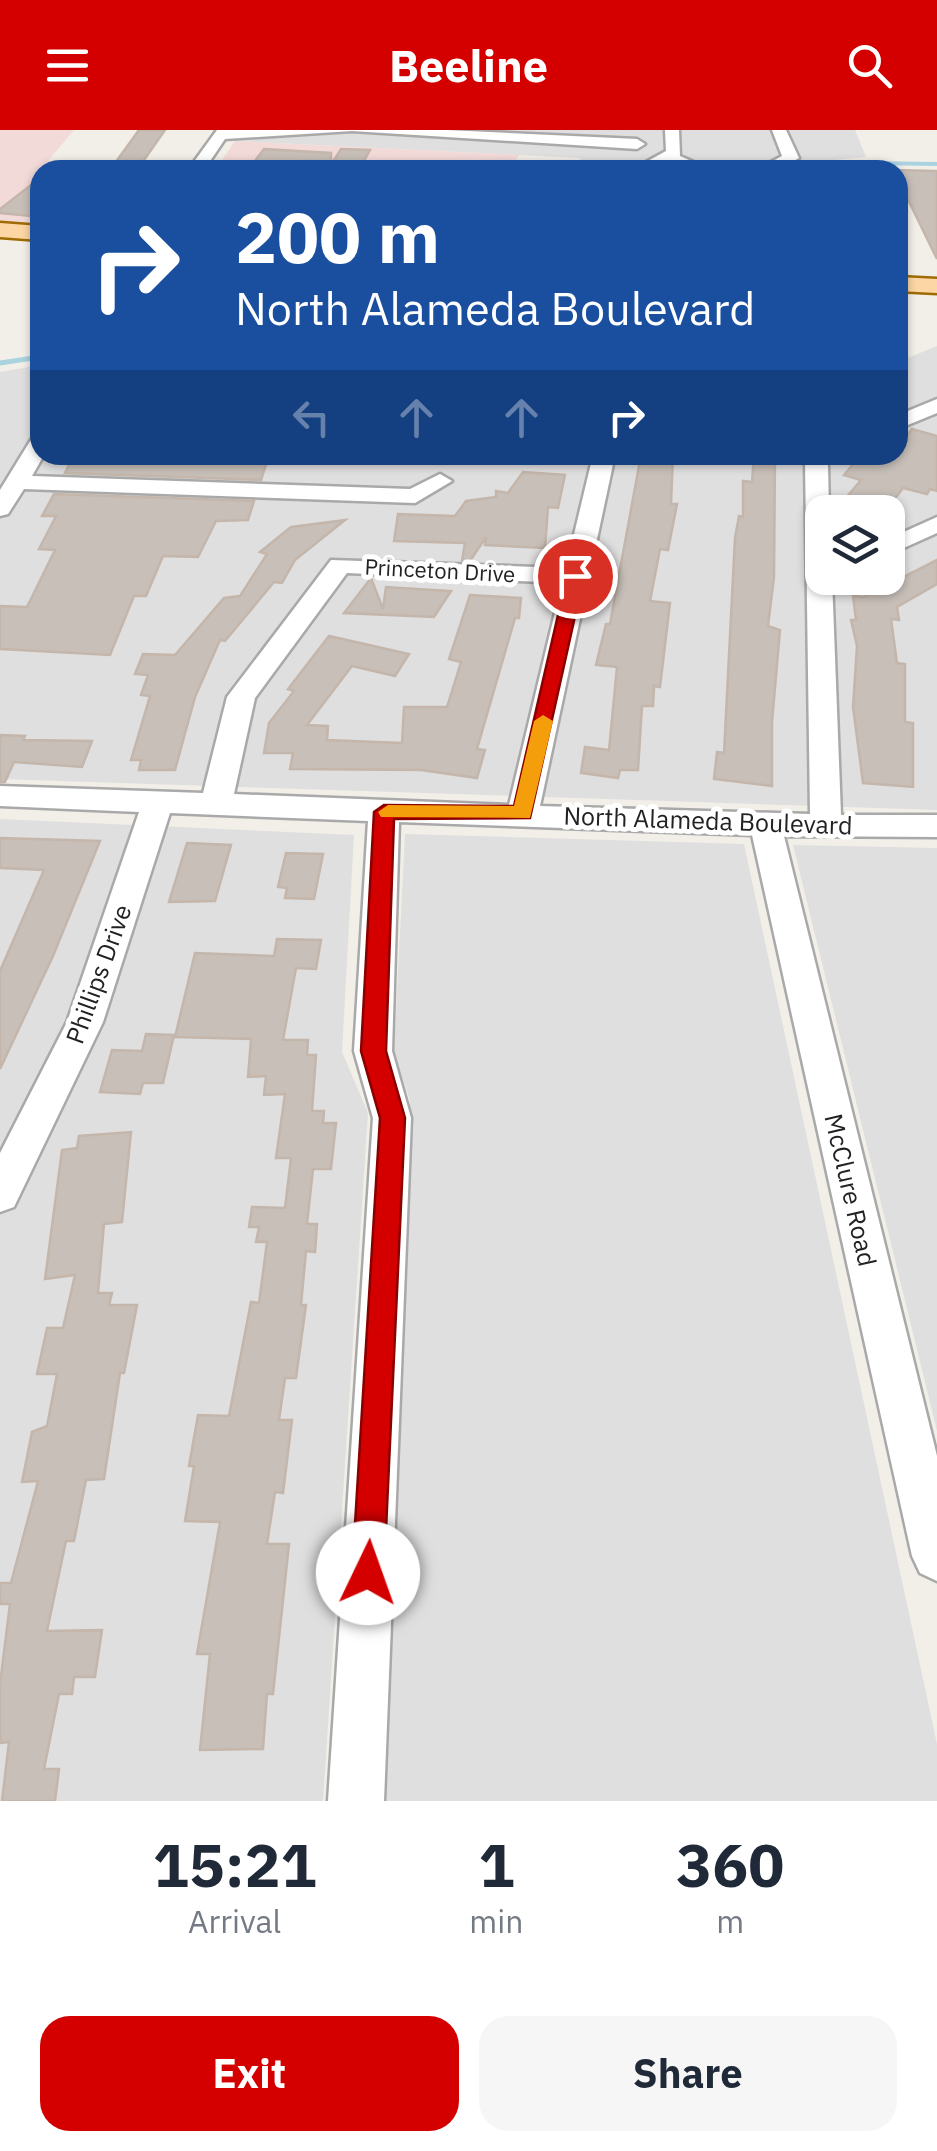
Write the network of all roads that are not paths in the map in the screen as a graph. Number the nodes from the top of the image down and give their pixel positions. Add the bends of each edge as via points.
1 (345, 130) edge
2 (358, 130) edge
3 (672, 130) edge
4 (779, 130) edge
5 (222, 132) edge
6 (637, 144) dead end
7 (203, 160) edge
8 (667, 160) edge
9 (786, 160) edge
10 (0, 230) edge
11 (30, 232) edge
12 (0, 241) edge
13 (30, 243) edge
14 (908, 285) edge
15 (937, 286) edge
16 (908, 296) edge
17 (937, 297) edge
18 (937, 404) edge
19 (908, 418) edge
20 (30, 459) edge
21 (602, 465) edge
22 (816, 465) edge
23 (440, 481) dead end
24 (15, 482) junction
25 (818, 495) edge
26 (0, 509) edge
27 (937, 524) edge
28 (905, 540) edge
29 (575, 576) junction
30 (822, 595) edge
31 (0, 796) edge
32 (158, 803) junction
33 (216, 804) junction
34 (384, 812) junction
35 (523, 814) junction
36 (765, 825) junction
37 (826, 825) junction
38 (937, 826) edge
39 (0, 1194) edge
40 (937, 1556) edge
41 (356, 1801) edge

1 - 5 street
2 - 6 street
3 - 8 street via 674,152
4 - 9 street
5 - 7 street
10 - 11 main road
12 - 13 main road
14 - 15 main road
16 - 17 main road
18 - 19 street
20 - 24 street
21 - 29 street
22 - 25 street
23 - 24 street via 415,496
24 - 26 street
27 - 28 street
29 - 33 street, Princeton Drive via 340,565 240,697
29 - 35 street
30 - 37 street
31 - 32 street, North Alameda Boulevard
32 - 33 street, North Alameda Boulevard
32 - 39 street, Phillips Drive via 85,1022
33 - 34 street, North Alameda Boulevard
34 - 35 street, North Alameda Boulevard
34 - 41 street via 374,1051 392,1118
35 - 36 street, North Alameda Boulevard
36 - 37 street, North Alameda Boulevard
36 - 40 street, McClure Road
37 - 38 street, North Alameda Boulevard

